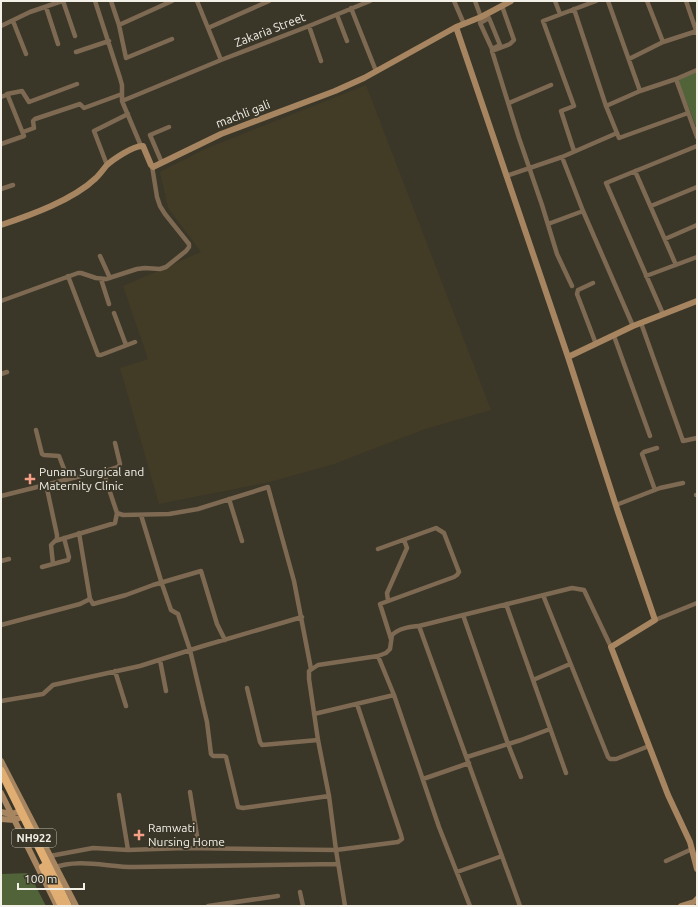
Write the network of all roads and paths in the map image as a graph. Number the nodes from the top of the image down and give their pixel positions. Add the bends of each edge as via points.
1 (62, 1) edge
2 (96, 1) edge
3 (111, 1) edge
4 (197, 1) edge
5 (269, 1) edge
6 (370, 1) edge
7 (454, 1) edge
8 (475, 1) edge
9 (510, 1) edge
10 (555, 1) edge
11 (596, 1) edge
12 (608, 1) edge
13 (647, 1) edge
14 (686, 1) edge
15 (56, 2) edge
16 (168, 2) edge
17 (502, 6) junction
18 (46, 7) junction
19 (351, 8) junction
20 (574, 9) junction
21 (560, 14) junction
22 (337, 15) junction
23 (482, 19) junction
24 (13, 21) junction
25 (464, 24) junction
26 (119, 25) junction
27 (1, 26) edge
28 (309, 26) junction
29 (456, 27) junction
30 (208, 28) junction
31 (697, 32) edge
32 (75, 36) dead end
33 (172, 40) dead end
34 (109, 41) junction
35 (346, 41) dead end
36 (663, 42) junction
37 (58, 44) dead end
38 (494, 49) junction
39 (76, 52) dead end
40 (26, 54) dead end
41 (629, 59) junction
42 (221, 60) junction
43 (321, 61) dead end
44 (697, 70) edge
45 (376, 71) junction
46 (676, 79) junction
47 (77, 84) dead end
48 (551, 85) dead end
49 (640, 91) junction
50 (122, 94) junction
51 (8, 96) junction
52 (1, 97) edge
53 (122, 101) junction
54 (509, 103) junction
55 (606, 106) junction
56 (688, 113) junction
57 (128, 114) junction
58 (169, 127) dead end
59 (23, 132) junction
60 (617, 133) junction
61 (697, 136) edge
62 (1, 144) edge
63 (141, 146) junction
64 (697, 146) edge
65 (574, 151) junction
66 (562, 157) junction
67 (162, 163) junction
68 (107, 165) junction
69 (152, 166) junction
70 (530, 168) junction
71 (635, 172) junction
72 (506, 176) junction
73 (13, 185) dead end
74 (697, 187) edge
75 (1, 190) edge
76 (651, 206) junction
77 (583, 211) junction
78 (548, 224) junction
79 (1, 225) edge
80 (697, 225) edge
81 (665, 239) junction
82 (100, 256) dead end
83 (697, 257) edge
84 (676, 265) junction
85 (68, 276) junction
86 (646, 276) junction
87 (110, 278) junction
88 (101, 279) junction
89 (593, 283) dead end
90 (572, 286) dead end
91 (697, 300) edge
92 (1, 301) edge
93 (109, 304) dead end
94 (114, 313) dead end
95 (663, 314) junction
96 (641, 323) junction
97 (633, 326) junction
98 (614, 336) junction
99 (135, 342) dead end
100 (596, 344) junction
101 (126, 345) junction
102 (568, 357) junction
103 (6, 372) dead end
104 (1, 374) edge
105 (36, 430) dead end
106 (650, 436) dead end
107 (697, 438) edge
108 (115, 442) dead end
109 (657, 448) dead end
110 (103, 472) junction
111 (68, 479) junction
112 (683, 483) dead end
113 (46, 484) junction
114 (655, 490) junction
115 (1, 496) edge
116 (229, 499) junction
117 (616, 505) junction
118 (117, 513) junction
119 (141, 515) junction
120 (79, 533) junction
121 (64, 538) junction
122 (404, 540) junction
123 (55, 541) junction
124 (242, 541) dead end
125 (378, 549) dead end
126 (9, 559) dead end
127 (1, 561) edge
128 (53, 564) junction
129 (42, 567) dead end
130 (162, 584) junction
131 (543, 595) junction
132 (90, 599) junction
133 (388, 601) junction
134 (506, 604) junction
135 (697, 604) edge
136 (463, 615) junction
137 (302, 618) junction
138 (655, 620) junction
139 (1, 625) edge
140 (419, 626) junction
141 (391, 639) junction
142 (225, 640) junction
143 (611, 647) junction
144 (190, 650) junction
145 (378, 656) junction
146 (160, 660) junction
147 (570, 664) junction
148 (311, 669) junction
149 (115, 671) junction
150 (533, 680) junction
151 (247, 688) dead end
152 (166, 691) dead end
153 (394, 694) junction
154 (1, 701) edge
155 (358, 704) junction
156 (126, 706) dead end
157 (314, 714) junction
158 (550, 729) junction
159 (318, 740) junction
160 (508, 744) junction
161 (649, 746) junction
162 (467, 757) junction
163 (1, 760) edge
164 (469, 763) junction
165 (1, 771) edge
166 (566, 773) dead end
167 (521, 777) dead end
168 (423, 778) junction
169 (1, 782) edge
170 (12, 782) junction
171 (1, 786) edge
172 (190, 792) dead end
173 (1, 793) edge
174 (119, 795) dead end
175 (329, 796) junction
176 (1, 812) edge
177 (27, 812) junction
178 (13, 817) junction
179 (1, 819) edge
180 (40, 837) junction
181 (26, 844) junction
182 (199, 848) junction
183 (692, 849) junction
184 (128, 850) junction
185 (336, 850) junction
186 (50, 856) junction
187 (502, 856) junction
188 (666, 861) dead end
189 (338, 864) junction
190 (55, 867) junction
191 (697, 869) edge
192 (457, 872) junction
193 (41, 873) junction
194 (300, 892) dead end
195 (278, 896) dead end
196 (697, 899) edge
197 (57, 906) edge
198 (62, 906) edge
199 (68, 906) edge
200 (76, 906) edge
201 (208, 906) edge
202 (303, 906) edge
203 (345, 906) edge
204 (470, 906) edge
205 (520, 906) edge
206 (681, 906) edge

1 - 15 street
1 - 32 street
2 - 34 street
3 - 26 street
4 - 30 street
5 - 30 street
6 - 19 street, Zakaria Street
7 - 25 street
8 - 23 street
9 - 17 street, machli gali
10 - 21 street
11 - 20 street
12 - 41 street
13 - 36 street
14 - 31 street
15 - 18 street
16 - 26 street
17 - 23 street, machli gali
17 - 38 street via 514,40 510,44
18 - 24 street
18 - 37 street
19 - 22 street, Zakaria Street
19 - 45 street
20 - 21 street
20 - 55 street
21 - 65 street via 543,21 574,106 561,111
22 - 28 street, Zakaria Street
22 - 35 street
23 - 25 street, machli gali
23 - 38 street via 480,23 491,48
23 - 38 street via 489,19 500,45
24 - 27 street
24 - 40 street
25 - 29 street, machli gali
26 - 33 street via 127,58
28 - 42 street, Zakaria Street
28 - 43 street
29 - 45 street, machli gali
29 - 72 street
30 - 42 street
31 - 36 street
34 - 39 street
34 - 50 street
36 - 41 street
38 - 54 street via 492,51
41 - 49 street
42 - 53 street, Zakaria Street
44 - 46 street
45 - 67 street, machli gali via 335,91 216,136
46 - 49 street
46 - 56 street
47 - 51 street via 29,102 22,91 7,94
48 - 54 street
49 - 55 street
50 - 53 street
50 - 59 street via 84,108 80,104 35,119 34,128
51 - 52 street
51 - 59 street
53 - 57 street
54 - 70 street
55 - 60 street
56 - 60 street via 619,138
56 - 61 street
57 - 63 street
57 - 68 street via 94,131
58 - 67 street via 150,135
59 - 62 street via 23,136
60 - 65 street
63 - 68 street via 115,158
63 - 69 street
64 - 71 street
65 - 66 street
66 - 70 street
66 - 77 street
67 - 69 street, machli gali
68 - 79 street via 93,180 65,199
69 - 87 street via 160,206 189,247 163,269 137,269
70 - 72 street
70 - 78 street
71 - 76 street
71 - 86 street via 606,183
72 - 102 street
73 - 75 street
74 - 76 street
76 - 81 street
77 - 78 street
77 - 97 street
78 - 90 street via 557,254
80 - 81 street
81 - 84 street
82 - 87 street
83 - 84 street
84 - 86 street
85 - 88 street via 82,273
85 - 92 street
85 - 101 street via 98,355
86 - 95 street
87 - 88 street
88 - 93 street
89 - 100 street via 578,290 577,294
91 - 95 street
94 - 101 street
95 - 96 street
96 - 97 street
96 - 107 street via 683,441
97 - 98 street
98 - 100 street
98 - 106 street
99 - 101 street
100 - 102 street
102 - 117 street
103 - 104 street
105 - 111 street via 42,454 59,456
108 - 110 street via 120,464
109 - 114 street via 642,454
110 - 111 street
110 - 118 street
111 - 113 street
112 - 114 street
113 - 115 street
113 - 123 street via 57,535
114 - 117 street
116 - 119 street via 198,509
116 - 124 street
116 - 137 street via 268,487
117 - 138 street
118 - 119 street
118 - 120 street via 115,523
119 - 130 street
120 - 121 street
120 - 132 street
121 - 123 street
121 - 128 street via 68,560
122 - 125 street
122 - 133 street via 407,548 387,593
122 - 133 street via 436,528 442,531 458,574
123 - 128 street via 51,548
126 - 127 street
128 - 129 street
130 - 132 street via 94,604
130 - 142 street via 201,572 217,624
130 - 144 street via 171,611 178,614
131 - 134 street
131 - 143 street via 572,588 584,590
131 - 147 street
132 - 139 street
133 - 141 street via 380,604
134 - 136 street
134 - 150 street
135 - 138 street
136 - 140 street
136 - 160 street
137 - 142 street
137 - 148 street
138 - 143 street
140 - 141 street via 397,631
140 - 162 street
141 - 145 street via 389,651
142 - 144 street
143 - 161 street
144 - 146 street
144 - 175 street via 212,754 226,756 238,807
145 - 148 street via 318,665
145 - 153 street
146 - 149 street
146 - 152 street
147 - 150 street
147 - 161 street via 608,757 616,759
148 - 157 street via 309,673
149 - 154 street via 53,685 43,694
149 - 156 street
150 - 158 street
151 - 159 street via 262,745
153 - 155 street
153 - 168 street
155 - 157 street
155 - 185 street via 402,839 394,844
157 - 159 street
158 - 160 street
158 - 166 street
159 - 175 street
160 - 162 street
160 - 167 street
161 - 183 street
162 - 164 street
163 - 170 street
164 - 168 street
164 - 187 street
165 - 199 highway, NH922, bridge
168 - 192 street
169 - 198 highway, NH922, bridge
170 - 171 street
170 - 177 street
172 - 182 street
173 - 178 street
174 - 184 street
175 - 185 street
176 - 178 street
177 - 178 street
177 - 180 street
178 - 179 street
178 - 181 street
180 - 181 street
180 - 186 street
181 - 193 street
182 - 184 street
182 - 185 street
183 - 188 street
183 - 191 street
184 - 186 street via 93,848
185 - 189 street
186 - 190 street
187 - 192 street
187 - 205 street
189 - 190 street via 134,868 70,863
189 - 203 street
190 - 193 street
190 - 200 street
192 - 204 street
193 - 197 street
194 - 202 street
195 - 201 street
196 - 206 street

